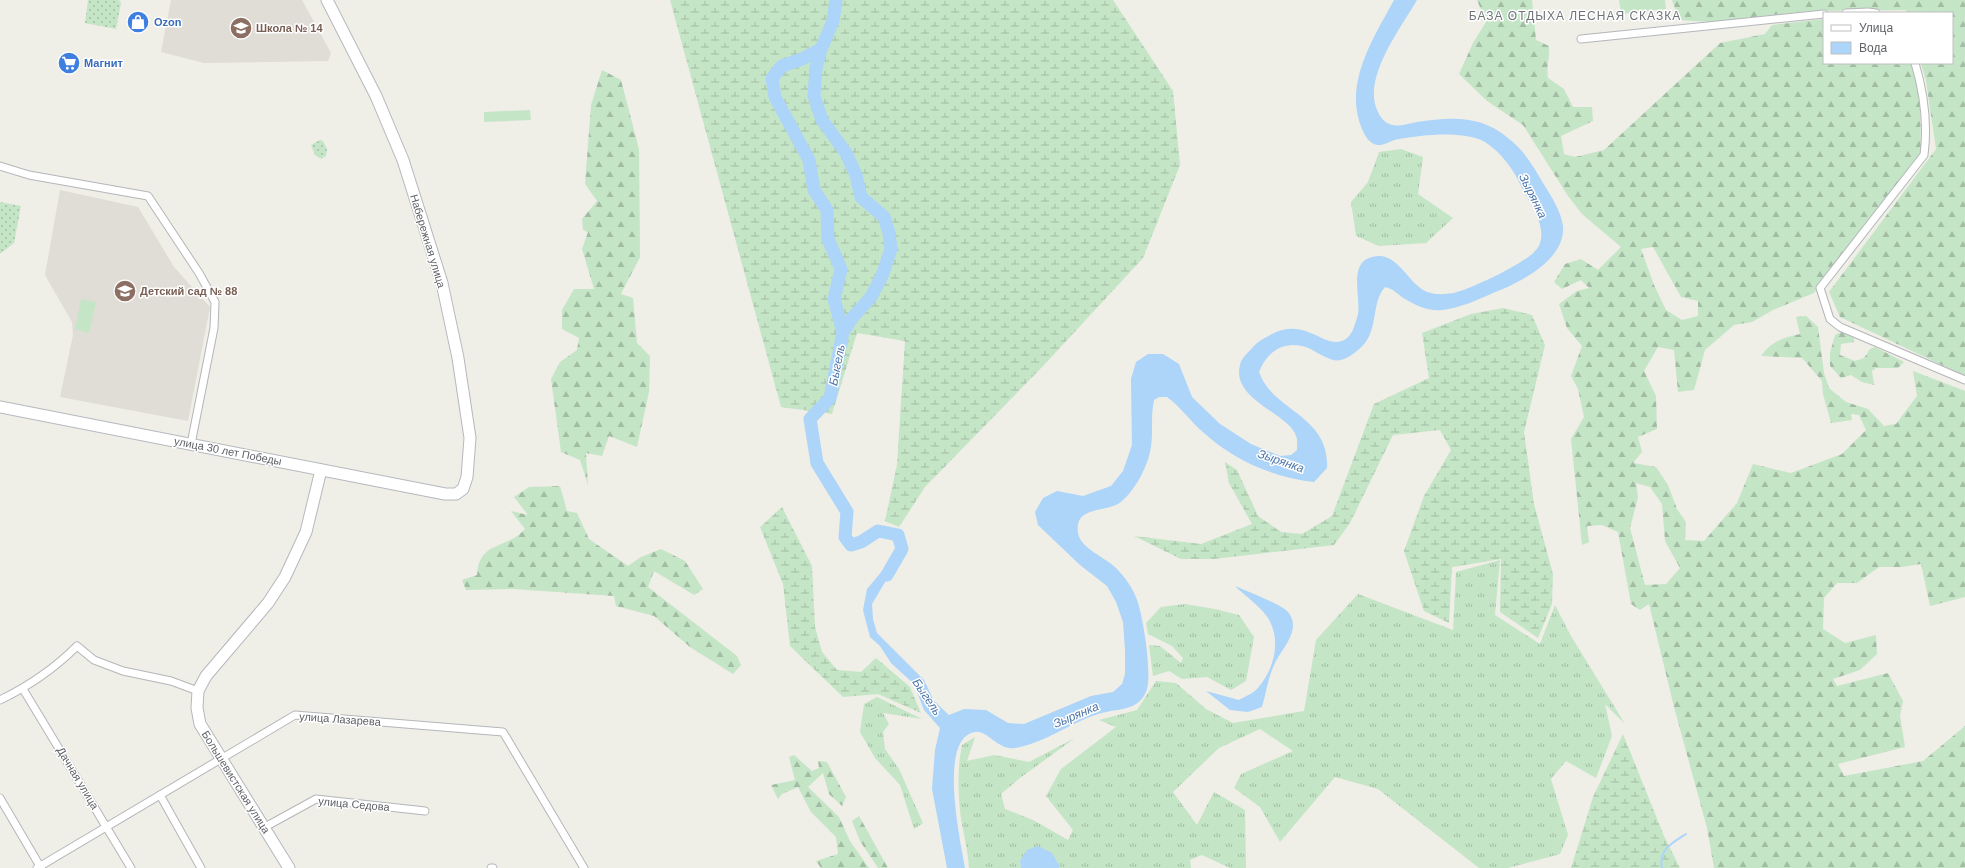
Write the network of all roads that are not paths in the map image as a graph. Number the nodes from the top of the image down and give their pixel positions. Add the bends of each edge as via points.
1 (327, 0) edge
2 (1823, 14) edge
3 (1581, 39) dead end
4 (1915, 64) edge
5 (0, 166) edge
6 (1965, 380) edge
7 (0, 407) edge
8 (191, 444) junction
9 (320, 470) junction
10 (456, 494) joint
11 (23, 689) junction
12 (198, 691) junction
13 (0, 700) edge
14 (222, 759) junction
15 (160, 795) junction
16 (0, 798) edge
17 (425, 810) dead end
18 (107, 826) junction
19 (265, 827) junction
20 (39, 867) edge
21 (131, 868) edge
22 (201, 868) edge
23 (289, 868) edge
24 (584, 868) edge

1 - 10 street, Набережная улица via 376,96 403,160 442,283 458,358 470,438 468,477 463,489
2 - 3 street
4 - 6 street via 1922,86 1927,135 1924,155 1820,288 1830,319 1840,327
5 - 8 street via 28,175 148,196 215,302 214,328
7 - 8 street, улица 30 лет Победы
8 - 9 street, улица 30 лет Победы
9 - 10 street, улица 30 лет Победы
9 - 12 street, Большевистская улица via 306,532 285,577 268,603 206,676
11 - 12 street via 59,664 77,646 94,660 123,671 171,681
11 - 13 street
11 - 18 street, Дачная улица
12 - 14 street, Большевистская улица via 197,708 200,724
14 - 15 street, улица Лазарева
14 - 19 street, Большевистская улица
14 - 24 street, улица Лазарева via 295,715 503,732
15 - 18 street, улица Лазарева
15 - 22 street
16 - 20 street
17 - 19 street, улица Седова via 316,799
18 - 20 street, улица Лазарева
18 - 21 street, Дачная улица
19 - 23 street, Большевистская улица

